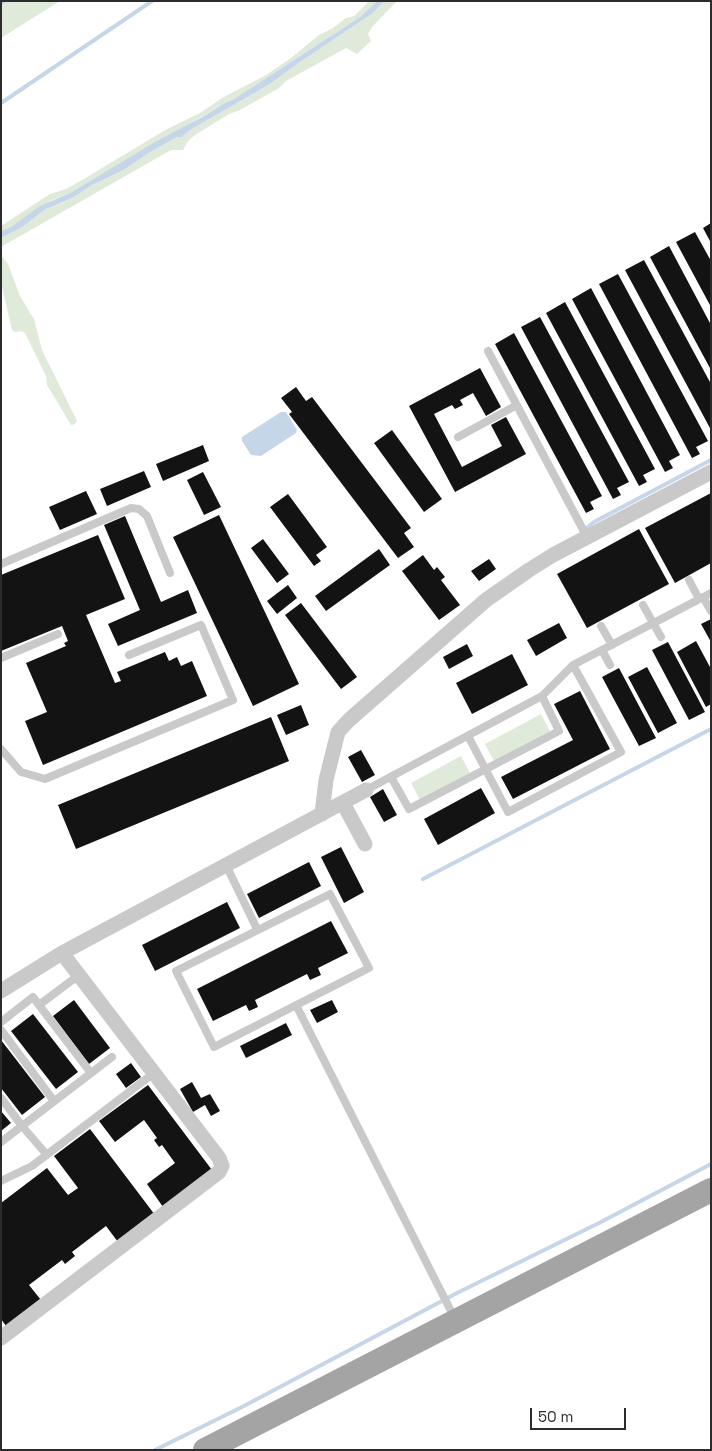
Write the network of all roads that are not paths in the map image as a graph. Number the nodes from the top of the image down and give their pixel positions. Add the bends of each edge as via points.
1 (488, 351) dead end
2 (517, 406) junction
3 (458, 437) dead end
4 (711, 472) edge
5 (587, 537) junction
6 (1, 564) edge
7 (170, 574) dead end
8 (689, 580) dead end
9 (711, 593) edge
10 (701, 598) junction
11 (643, 605) dead end
12 (711, 610) edge
13 (653, 623) junction
14 (601, 626) dead end
15 (58, 634) dead end
16 (661, 638) dead end
17 (612, 645) junction
18 (602, 650) junction
19 (129, 655) dead end
20 (1, 658) edge
21 (573, 665) junction
22 (610, 665) dead end
23 (542, 696) junction
24 (468, 736) junction
25 (1, 749) edge
26 (486, 769) junction
27 (391, 777) junction
28 (366, 790) joint
29 (343, 802) junction
30 (322, 814) junction
31 (365, 844) dead end
32 (226, 865) junction
33 (258, 929) junction
34 (62, 953) junction
35 (79, 975) junction
36 (1, 992) edge
37 (39, 1005) junction
38 (296, 1005) junction
39 (1, 1022) edge
40 (1, 1030) edge
41 (112, 1057) dead end
42 (91, 1073) junction
43 (154, 1073) junction
44 (1, 1098) edge
45 (54, 1101) junction
46 (22, 1126) junction
47 (1, 1142) edge
48 (47, 1155) junction
49 (1, 1181) edge
50 (711, 1190) edge
51 (456, 1321) junction
52 (3, 1334) edge
53 (205, 1450) edge

1 - 2 lane
2 - 3 lane
2 - 5 lane
4 - 5 street
5 - 30 street via 553,555 486,600 349,720 338,732 326,780
6 - 7 lane via 131,508 139,508 147,516
8 - 10 lane
9 - 10 lane
10 - 12 lane
10 - 13 lane
11 - 13 lane
13 - 16 lane
13 - 17 lane
14 - 17 lane
15 - 20 lane
17 - 18 lane
18 - 21 lane
18 - 22 lane
19 - 25 lane via 201,626 233,700 45,779 21,772
21 - 23 lane
21 - 26 lane via 621,752 508,812
23 - 24 lane
23 - 26 lane via 559,730
24 - 26 lane
24 - 27 lane
26 - 27 lane via 409,810
27 - 28 lane
28 - 29 street
29 - 30 street
29 - 31 street
30 - 32 street
32 - 33 lane
32 - 34 street
33 - 38 lane via 330,894 368,968
33 - 38 lane via 176,971 214,1047
34 - 35 street
34 - 36 street
35 - 37 lane
35 - 43 street
37 - 39 lane via 33,997
37 - 42 lane
38 - 51 lane
40 - 45 lane
41 - 42 lane
42 - 45 lane
43 - 48 lane
43 - 52 street via 220,1158 222,1166 219,1172
44 - 46 lane
45 - 46 lane
46 - 47 lane
46 - 48 lane
48 - 49 lane
50 - 51 main road
51 - 53 main road

